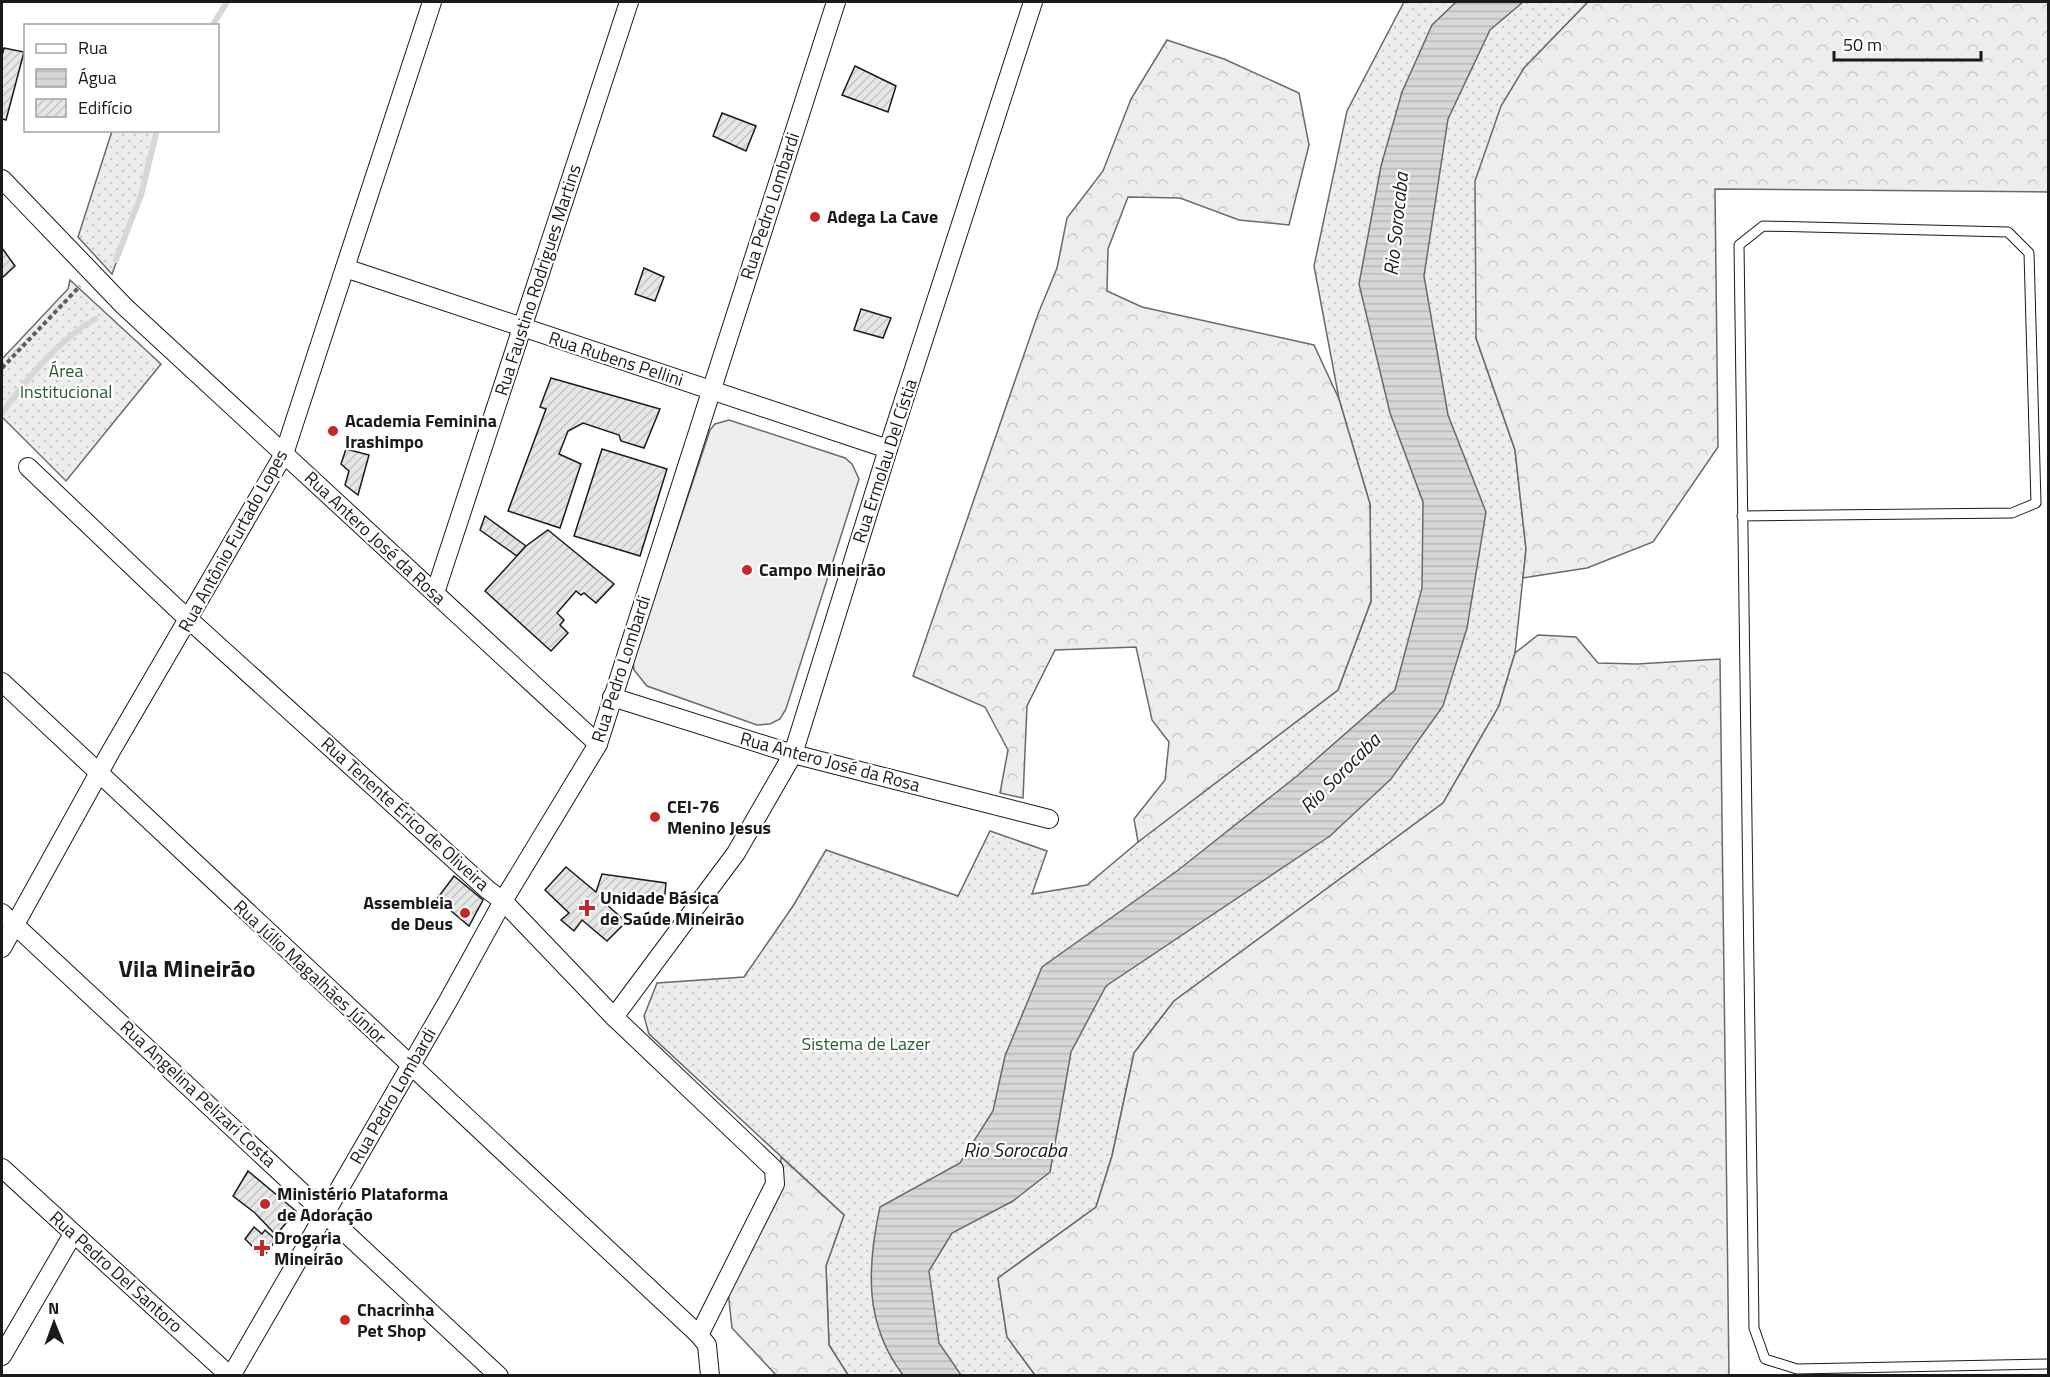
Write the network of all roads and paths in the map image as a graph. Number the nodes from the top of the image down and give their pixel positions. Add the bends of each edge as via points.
1 (432, 2) edge
2 (629, 2) edge
3 (836, 2) edge
4 (1033, 2) edge
5 (2, 179) edge
6 (345, 268) junction
7 (91, 274) junction
8 (522, 327) junction
9 (2, 368) edge
10 (711, 390) junction
11 (888, 449) junction
12 (284, 454) junction
13 (28, 467) dead end
14 (1742, 516) junction
15 (435, 593) junction
16 (189, 618) junction
17 (2, 682) edge
18 (612, 697) junction
19 (598, 744) junction
20 (793, 754) junction
21 (99, 773) junction
22 (1049, 819) dead end
23 (503, 901) junction
24 (8, 918) edge
25 (2, 948) edge
26 (614, 1017) junction
27 (411, 1066) junction
28 (2, 1168) edge
29 (325, 1213) junction
30 (73, 1234) junction
31 (699, 1335) junction
32 (2, 1356) edge
33 (2049, 1364) edge
34 (231, 1376) edge
35 (499, 1376) edge
36 (710, 1376) edge

1 - 6 street, Rua Antônio Furtado Lopes
2 - 8 street, Rua Faustino Rodrigues Martins
3 - 10 street, Rua Pedro Lombardi
4 - 11 street, Rua Ermolau Del Cístia
5 - 7 street, Rua Antero José da Rosa
6 - 8 street, Rua Rubens Pellini
6 - 12 street, Rua Antônio Furtado Lopes
7 - 9 path
7 - 12 street, Rua Antero José da Rosa
8 - 10 street, Rua Rubens Pellini
8 - 15 street, Rua Faustino Rodrigues Martins
10 - 11 street, Rua Rubens Pellini
10 - 18 street, Rua Pedro Lombardi
11 - 20 street, Rua Ermolau Del Cístia
12 - 15 street, Rua Antero José da Rosa
12 - 16 street, Rua Antônio Furtado Lopes
13 - 16 street, Rua Tenente Érico de Oliveira
14 - 14 lane via 2012,513 2036,502 2029,254 2008,232 1762,226 1739,245
14 - 33 lane via 1754,1328 1766,1359 1797,1369
15 - 19 street, Rua Antero José da Rosa
16 - 21 street, Rua Antônio Furtado Lopes
16 - 23 street, Rua Tenente Érico de Oliveira
17 - 21 street, Rua Júlio Magalhães Júnior
18 - 19 street, Rua Pedro Lombardi
18 - 20 street, Rua Antero José da Rosa
19 - 23 street, Rua Pedro Lombardi
20 - 22 street, Rua Antero José da Rosa
20 - 26 street, Rua Ermolau Del Cístia via 736,854
21 - 24 street, Rua Antônio Furtado Lopes
21 - 27 street, Rua Júlio Magalhães Júnior
23 - 26 street, Rua Tenente Érico de Oliveira
23 - 27 street, Rua Pedro Lombardi
24 - 25 street, Rua Antônio Furtado Lopes
24 - 29 street, Rua Angelina Pelizari Costa
26 - 31 street, Rua Tenente Érico de Oliveira via 774,1168 775,1184
27 - 29 street, Rua Pedro Lombardi
27 - 31 street, Rua Júlio Magalhães Júnior
28 - 30 street, Rua Pedro Del Santoro
29 - 34 street, Rua Pedro Lombardi
29 - 35 street, Rua Angelina Pelizari Costa
30 - 32 street
30 - 34 street, Rua Pedro Del Santoro
31 - 36 street via 707,1345

